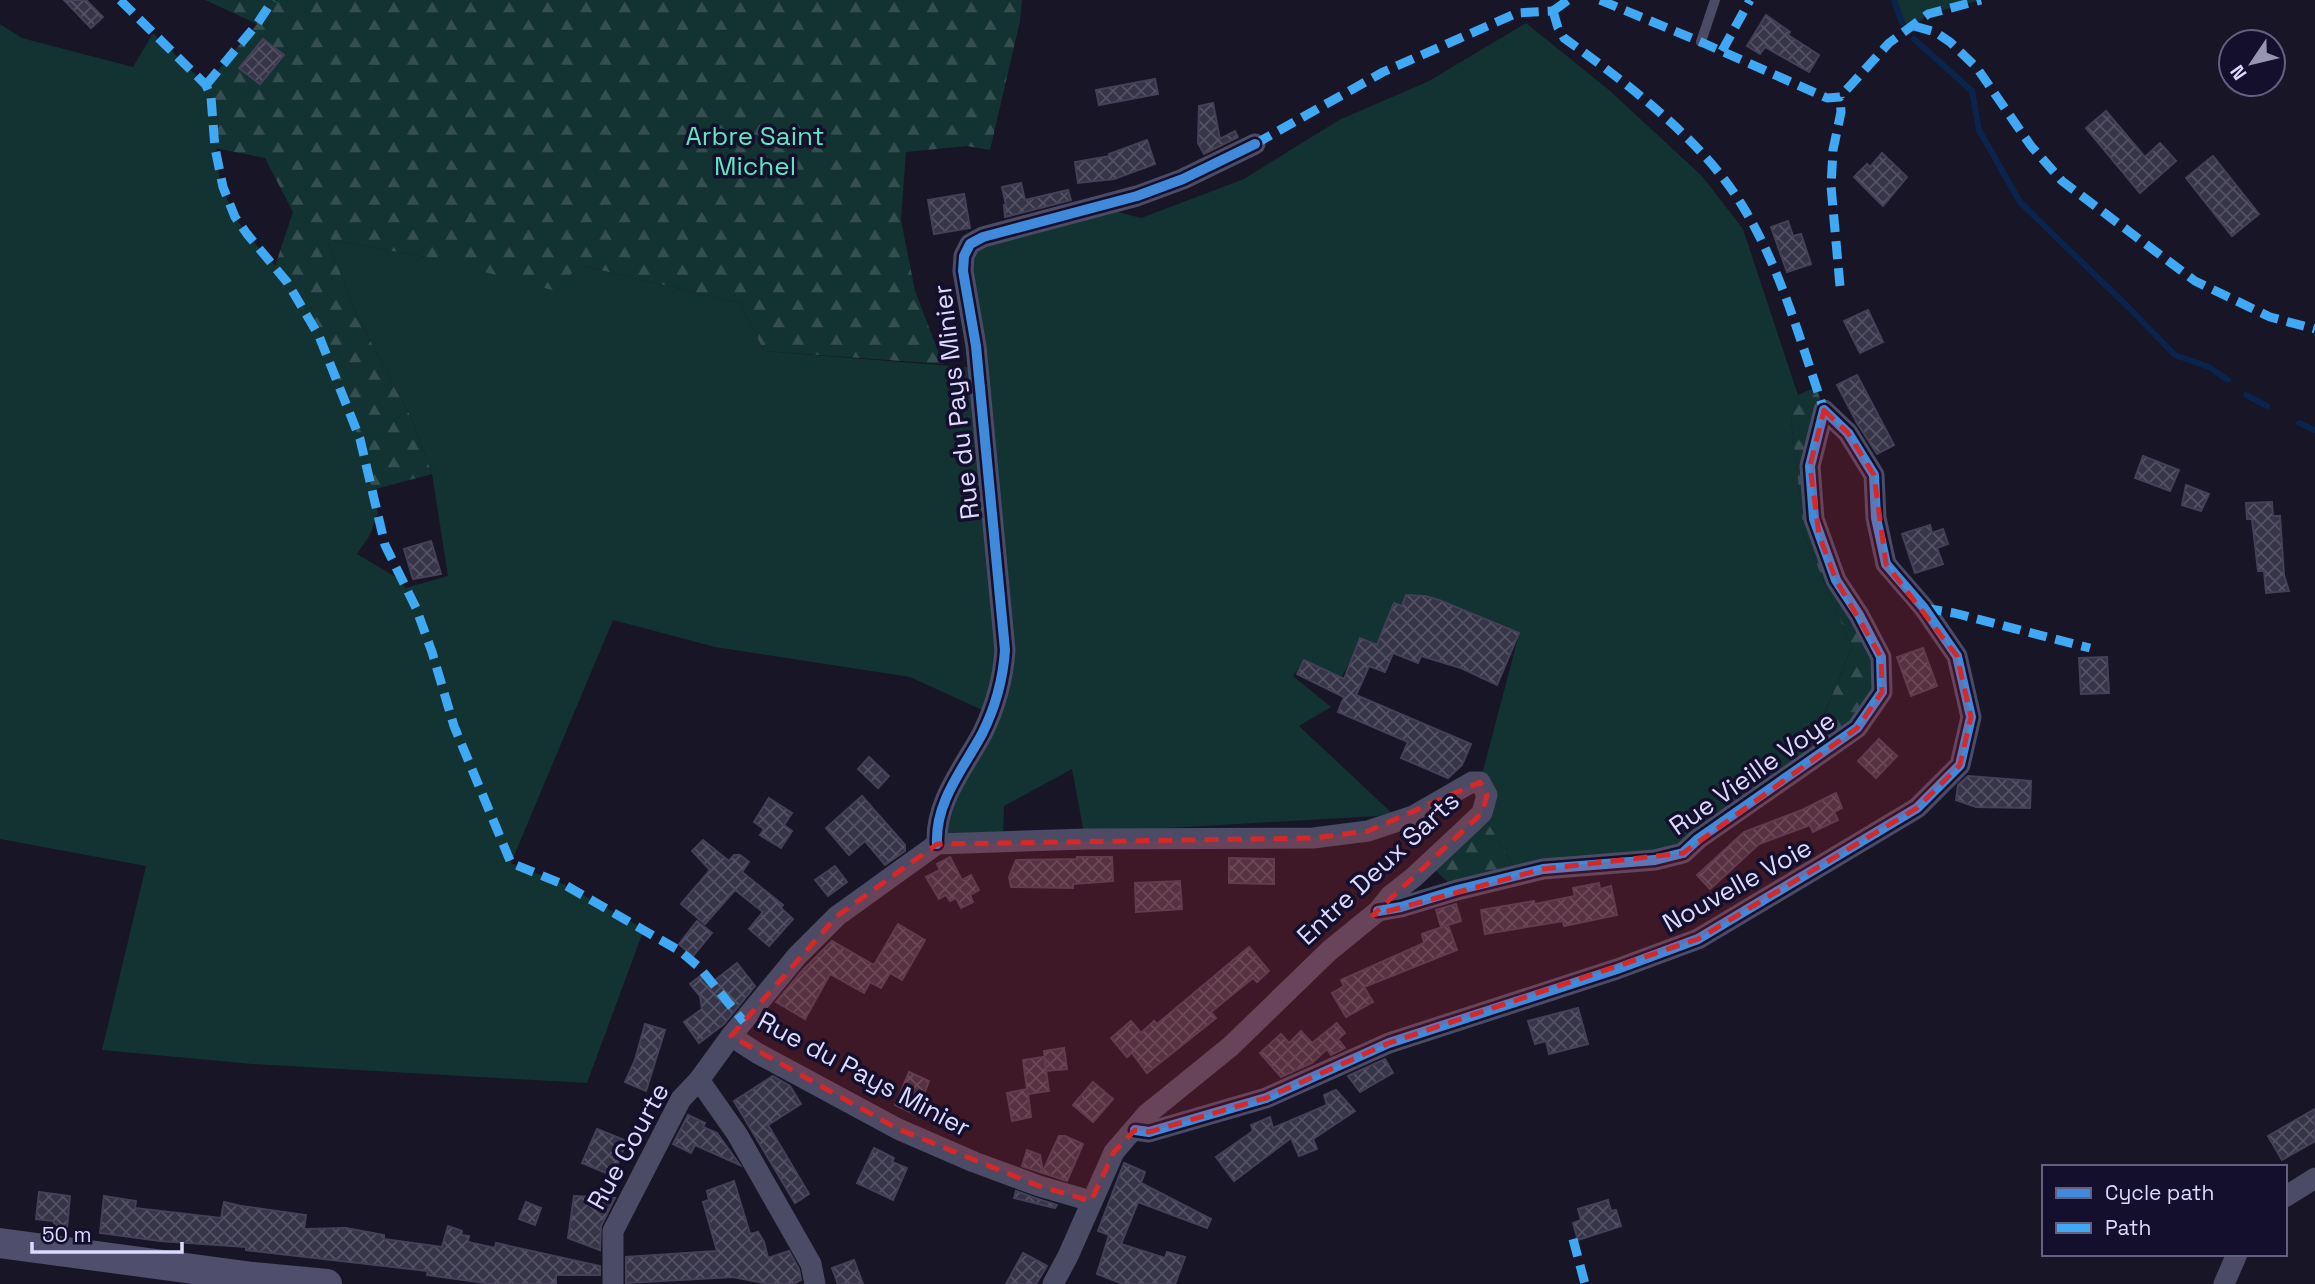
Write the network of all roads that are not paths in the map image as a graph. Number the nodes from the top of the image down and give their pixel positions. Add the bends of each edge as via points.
1 (1715, 0) edge
2 (1701, 42) dead end
3 (1255, 144) dead end
4 (1824, 410) joint
5 (937, 844) junction
6 (1378, 911) junction
7 (731, 1035) junction
8 (699, 1080) junction
9 (1135, 1130) junction
10 (2315, 1178) edge
11 (2287, 1196) edge
12 (1091, 1201) junction
13 (0, 1243) edge
14 (2236, 1256) edge
15 (327, 1284) edge
16 (614, 1284) edge
17 (815, 1284) edge
18 (1053, 1284) edge
19 (2224, 1284) edge

1 - 2 lane
3 - 5 street, Rue du Pays Minier via 1137,196 983,237 970,244 964,256 1005,650 993,710 944,800
4 - 6 street, Rue Vieille Voye via 1810,466 1814,519 1836,580 1881,657 1882,692 1857,728 1683,853 1655,860 1543,869
4 - 9 street, Nouvelle Voie via 1848,433 1874,475 1875,518 1886,564 1957,656 1971,717 1960,765 1917,808 1698,939 1389,1043 1266,1098 1149,1132
5 - 6 street, Entre Deux Sarts via 1313,838 1368,831 1413,816 1472,782 1480,782 1487,795 1482,813
5 - 7 street, Rue du Pays Minier via 837,916
6 - 9 street, Entre Deux Sarts via 1329,951 1231,1046 1146,1115
7 - 8 street, Rue du Pays Minier
7 - 12 street, Rue du Pays Minier via 757,1054 898,1129 1026,1182
8 - 16 street, Rue Courte via 681,1099 613,1231
8 - 17 street via 737,1134 811,1264
9 - 12 street, Entre Deux Sarts via 1114,1152
10 - 11 street
12 - 18 street, Entre Deux Sarts
13 - 15 street
14 - 19 street

